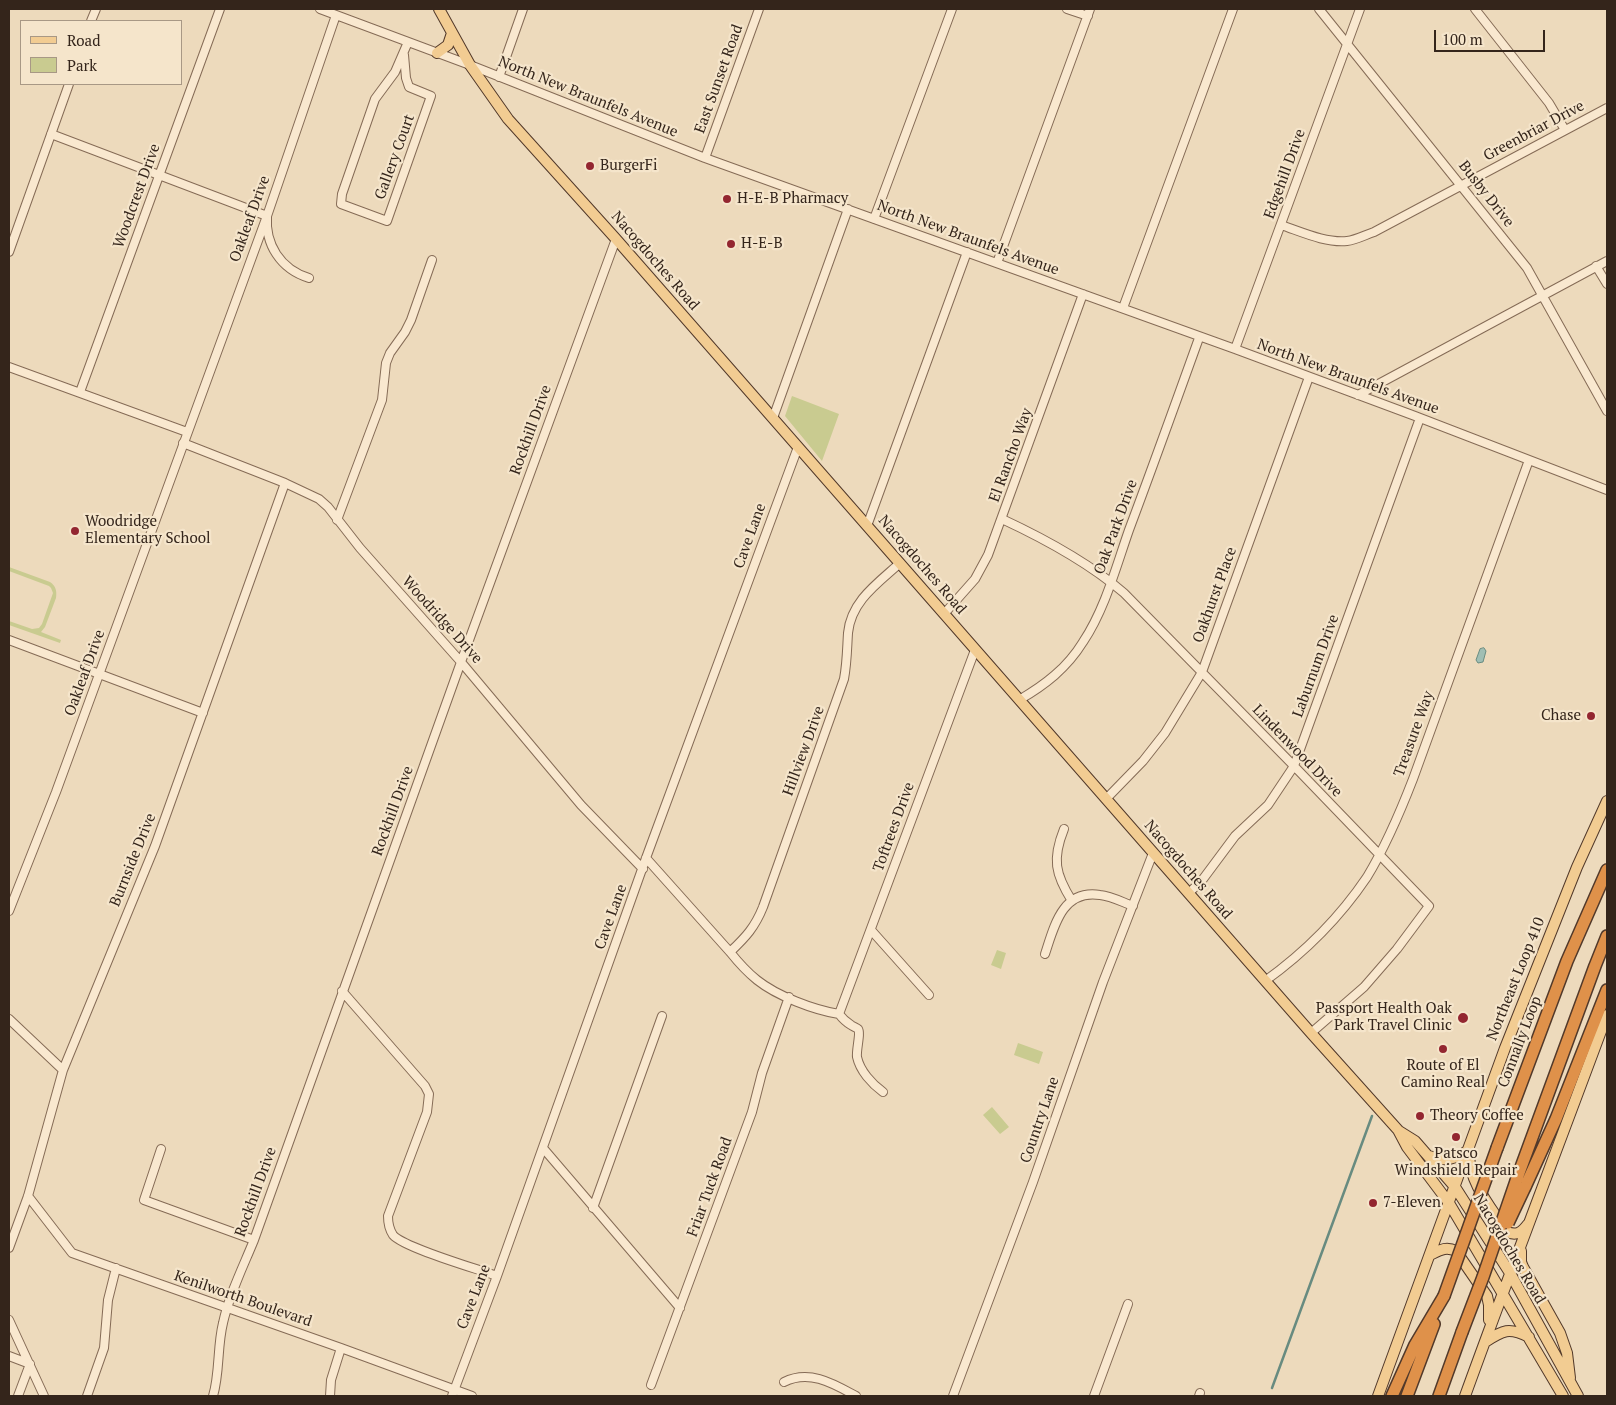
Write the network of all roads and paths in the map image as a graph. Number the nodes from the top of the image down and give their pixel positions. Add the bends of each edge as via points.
1 (220, 9) edge
2 (320, 9) edge
3 (439, 9) edge
4 (523, 9) edge
5 (760, 9) edge
6 (952, 9) edge
7 (1067, 9) edge
8 (1233, 9) edge
9 (1320, 9) edge
10 (1360, 9) edge
11 (1475, 9) edge
12 (1089, 12) edge
13 (336, 15) junction
14 (452, 33) junction
15 (408, 42) junction
16 (1347, 44) junction
17 (437, 53) junction
18 (404, 55) junction
19 (470, 65) junction
20 (499, 77) junction
21 (69, 85) edge
22 (1607, 108) edge
23 (1565, 130) junction
24 (52, 134) junction
25 (705, 158) junction
26 (160, 174) junction
27 (1462, 185) junction
28 (848, 209) junction
29 (267, 216) junction
30 (874, 219) junction
31 (1280, 225) junction
32 (616, 239) junction
33 (9, 252) edge
34 (967, 252) junction
35 (432, 260) dead end
36 (1607, 260) edge
37 (997, 263) junction
38 (1596, 266) junction
39 (309, 278) dead end
40 (1607, 284) edge
41 (1083, 294) junction
42 (1543, 296) junction
43 (1123, 308) junction
44 (1199, 338) junction
45 (1235, 349) junction
46 (9, 367) edge
47 (1309, 377) junction
48 (80, 392) junction
49 (1358, 395) junction
50 (1607, 411) edge
51 (773, 418) junction
52 (1420, 418) junction
53 (187, 432) junction
54 (183, 443) junction
55 (798, 447) junction
56 (1528, 460) junction
57 (285, 483) junction
58 (1607, 490) edge
59 (1002, 518) junction
60 (337, 520) junction
61 (867, 526) junction
62 (900, 563) junction
63 (1110, 582) junction
64 (944, 614) junction
65 (9, 640) edge
66 (975, 650) junction
67 (461, 662) junction
68 (1202, 672) junction
69 (99, 674) junction
70 (1019, 700) junction
71 (203, 713) junction
72 (1294, 766) junction
73 (1106, 799) junction
74 (1607, 801) edge
75 (1064, 829) dead end
76 (1153, 853) junction
77 (1378, 855) junction
78 (646, 858) junction
79 (643, 869) junction
80 (1607, 870) edge
81 (1189, 893) junction
82 (1072, 901) junction
83 (1133, 906) junction
84 (9, 911) edge
85 (871, 930) junction
86 (1607, 936) edge
87 (730, 952) junction
88 (1044, 954) dead end
89 (1265, 981) junction
90 (1607, 990) edge
91 (342, 991) junction
92 (929, 996) dead end
93 (789, 997) junction
94 (839, 1014) junction
95 (1607, 1015) edge
96 (662, 1016) dead end
97 (9, 1019) edge
98 (1311, 1033) junction
99 (63, 1070) junction
100 (882, 1092) dead end
101 (1398, 1130) junction
102 (543, 1148) junction
103 (160, 1149) dead end
104 (1469, 1149) junction
105 (1426, 1155) junction
106 (1521, 1184) junction
107 (1455, 1187) junction
108 (28, 1196) junction
109 (1449, 1203) junction
110 (593, 1208) junction
111 (1531, 1221) junction
112 (254, 1240) junction
113 (9, 1248) edge
114 (1521, 1248) junction
115 (1430, 1255) junction
116 (116, 1268) junction
117 (1510, 1273) junction
118 (497, 1276) junction
119 (1502, 1292) junction
120 (1444, 1296) junction
121 (1128, 1304) dead end
122 (228, 1308) junction
123 (680, 1308) junction
124 (9, 1320) edge
125 (1489, 1328) junction
126 (1529, 1338) junction
127 (1485, 1342) junction
128 (341, 1348) junction
129 (9, 1356) edge
130 (30, 1364) junction
131 (784, 1382) dead end
132 (1571, 1384) junction
133 (651, 1385) dead end
134 (453, 1392) edge
135 (18, 1396) edge
136 (44, 1396) edge
137 (87, 1396) edge
138 (213, 1396) edge
139 (330, 1396) edge
140 (472, 1396) edge
141 (856, 1396) edge
142 (953, 1396) edge
143 (1094, 1396) edge
144 (1378, 1396) edge
145 (1392, 1396) edge
146 (1408, 1396) edge
147 (1439, 1396) edge
148 (1465, 1396) edge
149 (1563, 1396) edge
150 (1578, 1396) edge

1 - 26 street, Woodcrest Drive
2 - 13 street, North New Braunfels Avenue
3 - 14 main road, Nacogdoches Road
4 - 20 street
5 - 25 street, East Sunset Road
6 - 30 street
7 - 12 street
8 - 43 street
9 - 16 street, Busby Drive
10 - 16 street, Edgehill Drive
11 - 23 street via 1550,103
12 - 37 street
13 - 15 street, North New Braunfels Avenue
13 - 29 street, Oakleaf Drive
14 - 17 main road via 448,45
14 - 19 main road, Nacogdoches Road
15 - 17 street, North New Braunfels Avenue
15 - 18 street, Gallery Court
16 - 27 street, Busby Drive
16 - 31 street, Edgehill Drive
17 - 19 street, North New Braunfels Avenue
18 - 18 street, Gallery Court via 390,81 375,99 340,201 386,221 431,96 410,87
19 - 20 street, North New Braunfels Avenue
19 - 32 main road, Nacogdoches Road via 508,119
20 - 25 street, North New Braunfels Avenue
21 - 24 street
22 - 23 street, Greenbriar Drive
23 - 27 street, Greenbriar Drive
24 - 26 street
24 - 33 street
25 - 28 street, North New Braunfels Avenue
26 - 29 street
26 - 48 street, Woodcrest Drive
27 - 31 street, Greenbriar Drive via 1374,232 1349,241 1329,241
27 - 42 street, Busby Drive via 1527,268
28 - 30 street, North New Braunfels Avenue
28 - 51 street
29 - 39 street via 268,237 275,254 292,271
29 - 53 street, Oakleaf Drive
30 - 34 street, North New Braunfels Avenue
31 - 45 street, Edgehill Drive
32 - 51 main road, Nacogdoches Road
32 - 67 street, Rockhill Drive
34 - 37 street, North New Braunfels Avenue
34 - 61 street
35 - 60 street via 411,320 388,358 382,400
36 - 38 street
37 - 41 street, North New Braunfels Avenue
38 - 40 street
38 - 42 street
41 - 43 street, North New Braunfels Avenue
41 - 59 street, El Rancho Way
42 - 49 street
42 - 50 street, Busby Drive
43 - 44 street, North New Braunfels Avenue
44 - 45 street, North New Braunfels Avenue
44 - 63 street, Oak Park Drive
45 - 47 street, North New Braunfels Avenue
46 - 48 street
47 - 49 street, North New Braunfels Avenue
47 - 68 street, Oakhurst Place
48 - 53 street
49 - 52 street, North New Braunfels Avenue
51 - 55 main road, Nacogdoches Road
52 - 56 street, North New Braunfels Avenue
52 - 72 street, Laburnum Drive
53 - 54 street, Oakleaf Drive
54 - 57 street, Woodridge Drive
54 - 69 street, Oakleaf Drive
55 - 61 main road, Nacogdoches Road
55 - 78 street, Cave Lane
56 - 58 street, North New Braunfels Avenue
56 - 77 street, Treasure Way via 1410,786
57 - 60 street, Woodridge Drive via 319,498
57 - 71 street, Burnside Drive
59 - 63 street, Lindenwood Drive via 1051,542
59 - 64 street, El Rancho Way via 975,579
60 - 67 street, Woodridge Drive
61 - 62 main road, Nacogdoches Road
62 - 64 main road, Nacogdoches Road
62 - 87 street, Hillview Drive via 862,598 855,609 848,633 844,679 763,907 747,936
63 - 68 street, Lindenwood Drive
63 - 70 street, Oak Park Drive via 1092,628 1073,656 1050,680
64 - 66 main road, Nacogdoches Road
65 - 69 street
66 - 70 main road, Nacogdoches Road
66 - 85 street, Toftrees Drive
67 - 79 street, Woodridge Drive via 581,804
67 - 91 street, Rockhill Drive
68 - 72 street, Lindenwood Drive
68 - 73 street, Oakhurst Place via 1165,733
69 - 71 street
69 - 84 street, Oakleaf Drive
70 - 73 main road, Nacogdoches Road
71 - 99 street, Burnside Drive via 155,846
72 - 77 street, Lindenwood Drive
72 - 81 street, Laburnum Drive via 1268,805 1235,836
73 - 76 main road, Nacogdoches Road
74 - 104 main road, Northeast Loop 410 via 1504,1048
75 - 82 street via 1057,846 1056,860 1061,883
76 - 81 main road, Nacogdoches Road
76 - 83 street, Country Lane
77 - 89 street, Treasure Way via 1340,912 1314,940
77 - 98 street, Lindenwood Drive via 1428,906 1397,950 1364,987
78 - 79 street, Cave Lane
78 - 87 street
79 - 102 street, Cave Lane
80 - 120 highway, Connally Loop, bridge via 1567,961
81 - 89 main road, Nacogdoches Road
82 - 83 street via 1091,894
82 - 88 street via 1058,917
83 - 142 street, Country Lane
85 - 92 street
85 - 94 street, Toftrees Drive
86 - 106 highway
87 - 93 street via 757,980
89 - 98 main road, Nacogdoches Road
90 - 106 highway via 1556,1119
91 - 112 street, Rockhill Drive
91 - 118 street via 429,1094 427,1112 388,1216 390,1229 400,1241 420,1250
93 - 94 street via 821,1011
93 - 123 street, Friar Tuck Road via 752,1112
94 - 100 street via 857,1028 858,1061 867,1077
95 - 111 main road
96 - 110 street
97 - 99 street
98 - 101 main road, Nacogdoches Road
99 - 108 street, Burnside Drive
101 - 105 main road, Nacogdoches Road
101 - 109 main road, Nacogdoches Road
102 - 110 street
102 - 118 street, Cave Lane
103 - 112 street via 144,1200
104 - 105 main road via 1448,1160
104 - 107 main road, Northeast Loop 410
104 - 111 main road via 1474,1181 1506,1231 1519,1233
105 - 107 main road, Nacogdoches Road
106 - 147 highway, bridge
107 - 109 main road, Northeast Loop 410
107 - 117 main road, Nacogdoches Road
108 - 113 street, Burnside Drive
108 - 116 street, Kenilworth Boulevard via 72,1252
109 - 115 main road, Northeast Loop 410
109 - 119 main road, Nacogdoches Road
110 - 123 street
111 - 114 main road
112 - 122 street, Rockhill Drive
114 - 117 main road
114 - 132 main road via 1523,1267 1560,1333 1567,1353
115 - 125 main road via 1440,1249 1456,1251 1487,1296
115 - 144 main road, Northeast Loop 410
116 - 122 street, Kenilworth Boulevard
116 - 137 street via 108,1300 104,1348
117 - 119 main road
117 - 132 main road, Nacogdoches Road
118 - 134 street, Cave Lane
119 - 125 main road
119 - 126 main road, Nacogdoches Road
120 - 145 highway via 1415,1345
120 - 146 highway, Connally Loop
121 - 143 street
122 - 128 street, Kenilworth Boulevard
122 - 138 street, Rockhill Drive via 222,1324
123 - 133 street, Friar Tuck Road
124 - 130 street
125 - 127 main road
126 - 127 main road via 1509,1330
126 - 149 main road, Nacogdoches Road
127 - 148 main road
128 - 134 street, Kenilworth Boulevard
128 - 139 street via 331,1380
129 - 130 street
130 - 135 street
130 - 136 street
131 - 141 street via 809,1376
132 - 150 main road, Nacogdoches Road
134 - 140 street, Kenilworth Boulevard

